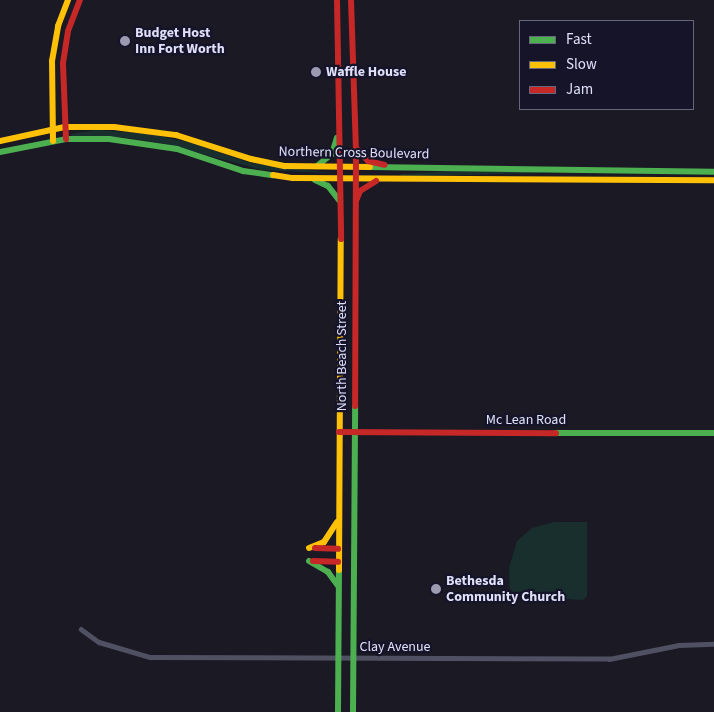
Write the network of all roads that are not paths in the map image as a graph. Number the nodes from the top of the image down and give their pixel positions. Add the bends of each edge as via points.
1 (68, 0) edge
2 (80, 0) edge
3 (337, 0) edge
4 (351, 0) edge
5 (340, 122) junction
6 (65, 128) junction
7 (52, 129) junction
8 (66, 139) junction
9 (0, 141) edge
10 (53, 141) junction
11 (356, 148) junction
12 (0, 152) edge
13 (317, 166) junction
14 (340, 167) junction
15 (356, 167) junction
16 (388, 167) junction
17 (592, 170) junction
18 (714, 172) edge
19 (309, 178) junction
20 (593, 178) junction
21 (340, 179) junction
22 (355, 179) junction
23 (380, 179) junction
24 (714, 180) edge
25 (341, 203) junction
26 (355, 204) junction
27 (339, 432) junction
28 (354, 432) junction
29 (714, 433) edge
30 (338, 521) junction
31 (338, 549) junction
32 (338, 562) junction
33 (338, 586) junction
34 (81, 629) dead end
35 (714, 644) edge
36 (338, 658) junction
37 (353, 658) junction
38 (338, 712) edge
39 (353, 712) edge

1 - 7 main road via 58,26 52,62
2 - 6 main road via 68,31 63,63
3 - 5 main road, North Beach Street
4 - 11 main road, North Beach Street
5 - 13 main road via 332,154
5 - 14 main road, North Beach Street
6 - 7 main road, Northern Cross Boulevard
6 - 8 main road
6 - 13 main road, Northern Cross Boulevard via 153,131 196,140 270,164
7 - 9 main road, Northern Cross Boulevard
7 - 10 main road
8 - 10 main road, Northern Cross Boulevard
8 - 19 main road, Northern Cross Boulevard via 160,146 206,157 243,171
10 - 12 main road, Northern Cross Boulevard
11 - 15 main road, North Beach Street
11 - 16 main road via 368,161
13 - 14 main road, Northern Cross Boulevard
14 - 15 main road, Northern Cross Boulevard
14 - 21 main road, North Beach Street
15 - 16 main road, Northern Cross Boulevard
15 - 22 main road, North Beach Street
16 - 17 main road, Northern Cross Boulevard
17 - 18 main road, Northern Cross Boulevard
17 - 20 main road
19 - 21 main road, Northern Cross Boulevard
19 - 25 main road via 328,186
20 - 23 main road, Northern Cross Boulevard
20 - 24 main road, Northern Cross Boulevard
21 - 22 main road, Northern Cross Boulevard
21 - 25 main road, North Beach Street
22 - 23 main road, Northern Cross Boulevard
22 - 26 main road, North Beach Street
23 - 26 main road via 360,191
25 - 27 main road, North Beach Street
26 - 28 main road, North Beach Street
27 - 28 main road, Mc Lean Road
27 - 30 main road, North Beach Street
28 - 29 main road, Mc Lean Road
28 - 37 main road, North Beach Street
30 - 31 main road, North Beach Street
30 - 31 main road via 324,542 309,548
31 - 32 main road, North Beach Street
32 - 33 main road, North Beach Street
32 - 33 main road via 309,561 328,572
33 - 36 main road, North Beach Street
34 - 36 street, Clay Avenue via 99,642 150,657
35 - 37 street, Clay Avenue via 673,646 609,659
36 - 37 street, Clay Avenue
36 - 38 main road, North Beach Street
37 - 39 main road, North Beach Street

